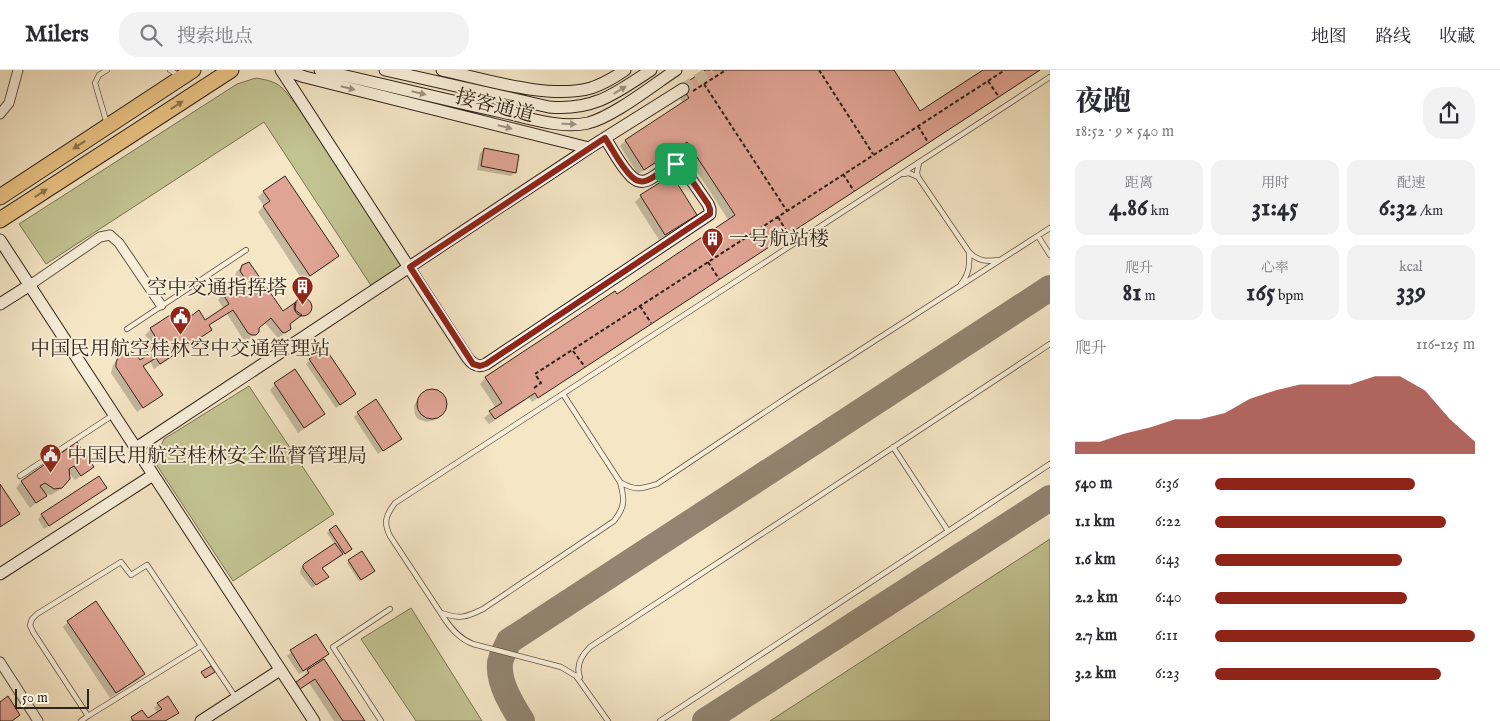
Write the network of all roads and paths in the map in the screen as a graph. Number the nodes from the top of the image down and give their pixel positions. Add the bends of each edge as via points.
1 (18, 70) edge
2 (107, 70) edge
3 (231, 70) edge
4 (282, 70) edge
5 (320, 70) edge
6 (385, 70) edge
7 (442, 70) edge
8 (625, 70) edge
9 (651, 70) edge
10 (676, 70) edge
11 (819, 70) edge
12 (1005, 70) edge
13 (181, 73) edge
14 (1050, 77) edge
15 (988, 81) junction
16 (704, 84) dead end
17 (683, 89) tunnel mouth
18 (999, 97) dead end
19 (0, 114) edge
20 (108, 126) junction
21 (918, 126) junction
22 (605, 138) junction
23 (928, 142) dead end
24 (589, 148) junction
25 (874, 155) junction
26 (919, 163) junction
27 (843, 174) junction
28 (903, 174) junction
29 (918, 177) junction
30 (854, 191) dead end
31 (0, 197) edge
32 (787, 210) junction
33 (778, 217) junction
34 (0, 220) edge
35 (1050, 228) edge
36 (788, 234) dead end
37 (1038, 236) junction
38 (0, 240) edge
39 (246, 250) dead end
40 (969, 252) junction
41 (1050, 255) edge
42 (1002, 259) junction
43 (707, 262) junction
44 (410, 267) junction
45 (719, 279) dead end
46 (30, 285) junction
47 (958, 288) junction
48 (0, 304) edge
49 (162, 305) junction
50 (640, 306) junction
51 (652, 323) dead end
52 (127, 329) dead end
53 (1050, 344) edge
54 (572, 350) junction
55 (585, 367) dead end
56 (534, 388) dead end
57 (563, 394) junction
58 (114, 414) junction
59 (893, 447) junction
60 (136, 448) junction
61 (1050, 464) edge
62 (153, 475) junction
63 (20, 476) dead end
64 (620, 482) junction
65 (948, 531) junction
66 (0, 574) edge
67 (390, 609) dead end
68 (440, 612) junction
69 (201, 646) junction
70 (0, 662) edge
71 (280, 670) junction
72 (584, 685) junction
73 (236, 698) junction
74 (88, 716) junction
75 (38, 721) edge
76 (81, 721) edge
77 (201, 721) edge
78 (314, 721) edge
79 (381, 721) edge
80 (608, 721) edge
81 (660, 721) edge

1 - 19 street via 9,103
2 - 20 lane via 95,83
34 -> 3 highway
4 -> 24 street, 接客通道
4 - 44 street
5 -> 10 street via 554,123 582,124 612,112
6 -> 9 street via 549,107 575,108 615,93
7 - 8 street, 接客通道 via 524,87 564,91 594,87
11 - 25 path
12 - 15 path
13 - 20 highway
14 - 26 lane
15 - 18 path
15 - 21 path
16 - 32 path
17 - 22 street
20 -> 31 highway
21 - 23 path
21 - 25 path
22 - 24 street
22 - 44 street via 631,176 639,182 647,181 674,165 681,165 708,204 709,215 483,365 472,363
24 - 44 street
25 - 27 path
26 - 28 lane
26 - 29 lane
27 - 30 path
27 - 32 path
28 - 29 lane
28 - 57 lane
29 - 40 lane
32 - 33 path
33 - 36 path
33 - 43 path
35 - 37 lane
37 - 41 lane
37 - 42 lane
38 - 46 street
39 - 49 lane
40 - 42 lane via 982,261
40 - 47 lane via 970,265
42 - 47 lane
43 - 45 path
43 - 50 path
44 - 60 street
46 - 48 street
46 - 49 street via 100,237 110,235 119,242
46 - 58 street
47 - 64 lane via 657,484 641,490
49 - 52 lane
50 - 51 path
50 - 54 path
53 - 59 lane
54 - 55 path
54 - 56 path via 535,374 542,383
57 - 64 lane
57 - 68 lane via 395,503 386,516 385,526 390,536
58 - 60 street
58 - 63 lane
59 - 65 lane
59 - 72 lane via 590,647 578,665 578,674
60 - 62 street
61 - 65 lane
62 - 66 street
62 - 71 street
64 - 68 lane via 624,495 622,511 614,521 475,613 455,617
65 - 81 lane
67 - 79 lane via 333,647
68 - 72 lane via 463,640 561,667
69 - 73 lane
69 - 74 lane
69 - 74 lane via 148,565 131,575 121,562 37,614 30,625 33,632
70 - 75 street
71 - 73 street
71 - 78 street
72 - 80 lane
73 - 77 street
74 - 76 lane

